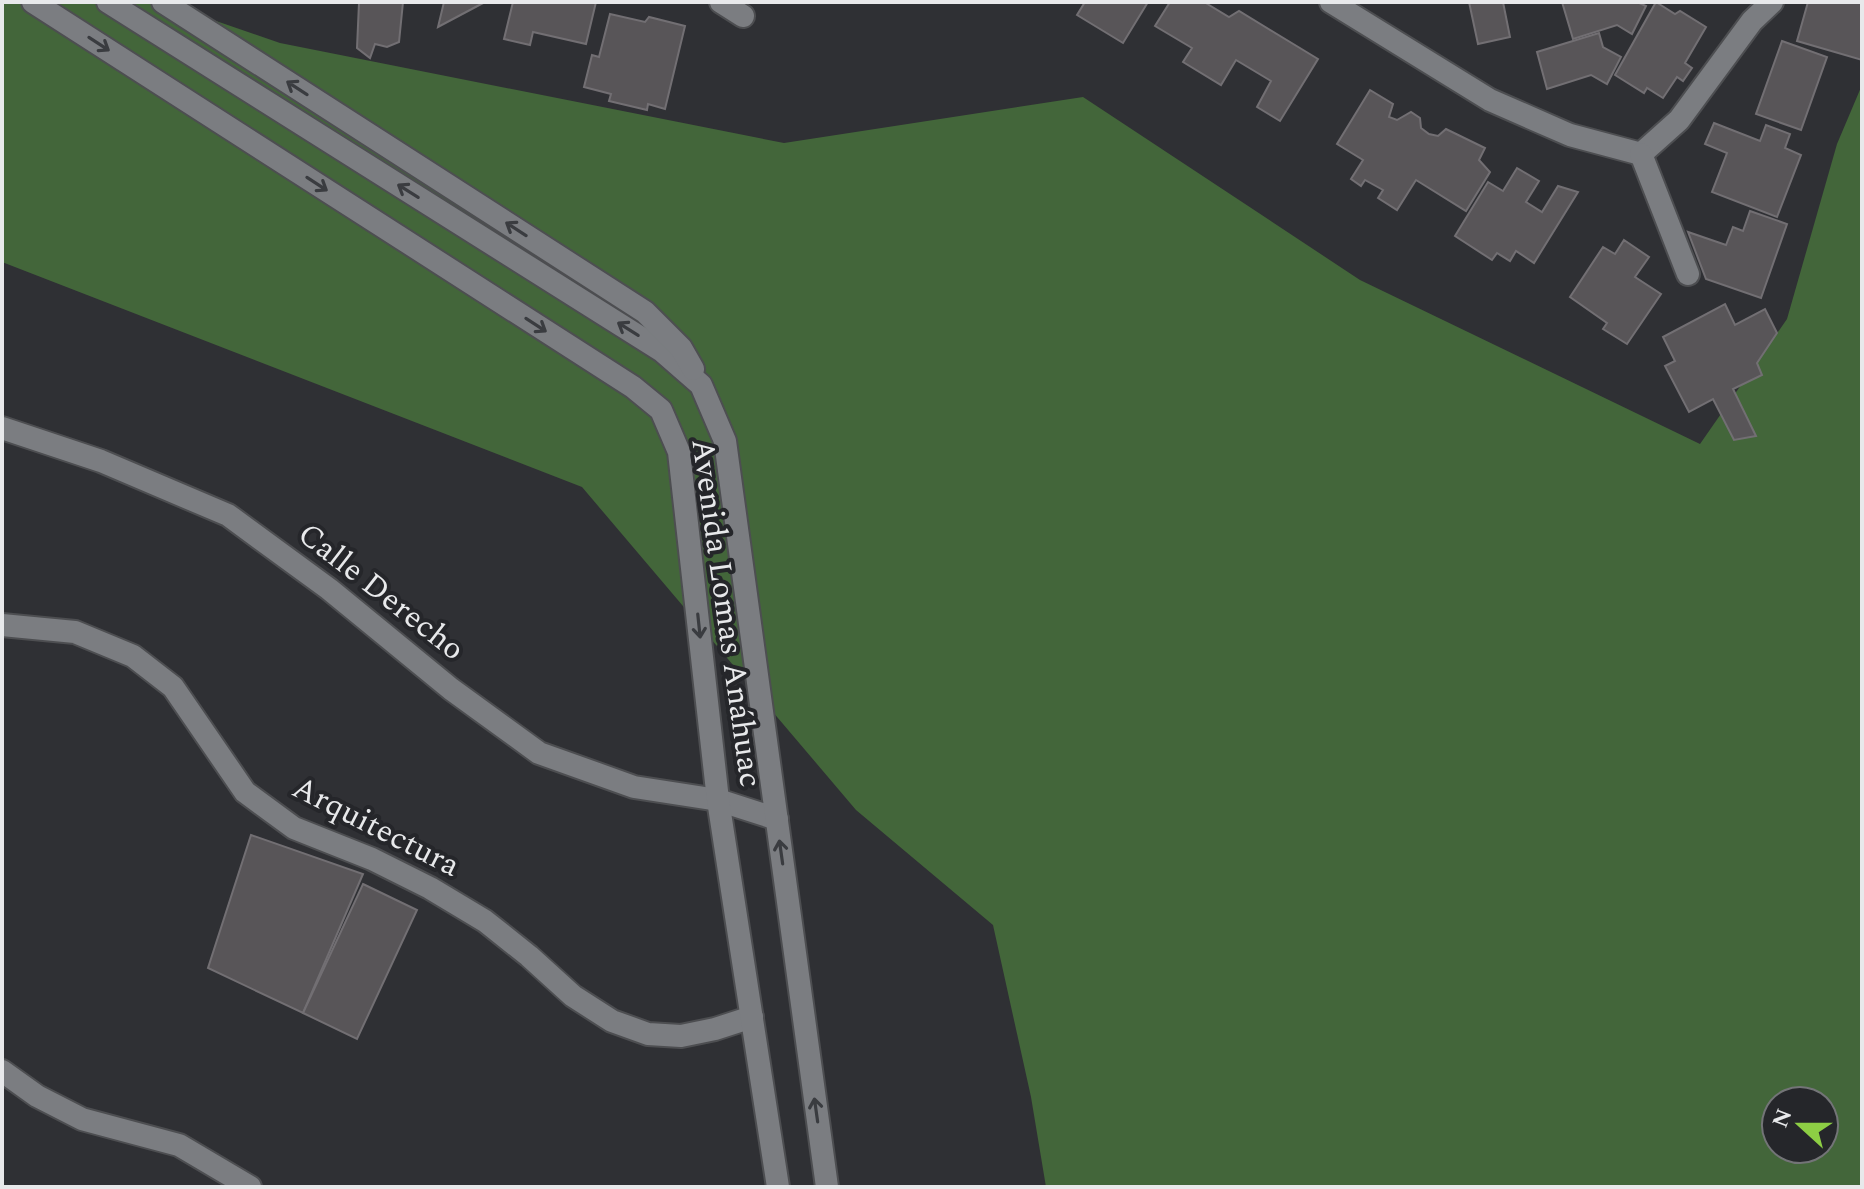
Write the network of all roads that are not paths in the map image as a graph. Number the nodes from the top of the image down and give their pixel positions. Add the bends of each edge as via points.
1 (33, 2) edge
2 (108, 2) edge
3 (163, 2) edge
4 (721, 2) edge
5 (1331, 2) edge
6 (1772, 2) edge
7 (743, 16) dead end
8 (1641, 154) junction
9 (1688, 274) dead end
10 (701, 385) junction
11 (2, 428) edge
12 (2, 625) edge
13 (718, 800) junction
14 (777, 819) junction
15 (752, 1017) junction
16 (2, 1071) edge
17 (250, 1187) edge
18 (778, 1187) edge
19 (827, 1187) edge

1 -> 13 main road, Avenida Lomas Anáhuac via 633,387 661,410 679,452
10 -> 2 main road, Avenida Lomas Anáhuac via 662,351
10 -> 3 main road via 681,348 645,312
4 - 7 main road
5 - 8 main road via 1490,100 1570,135
6 - 8 main road via 1679,120
8 - 9 main road
10 - 14 main road, Avenida Lomas Anáhuac via 725,441
11 - 13 main road, Calle Derecho via 101,461 228,515 539,753 634,787
12 - 15 main road, Arquitectura via 75,632 133,656 173,687 245,792 294,828 372,859 485,921 573,996 612,1021 648,1034 681,1036
13 - 14 main road, Calle Derecho
13 - 15 main road, Avenida Lomas Anáhuac
19 -> 14 main road, Avenida Lomas Anáhuac
15 - 18 main road, Avenida Lomas Anáhuac
16 - 17 main road via 82,1119 179,1145

